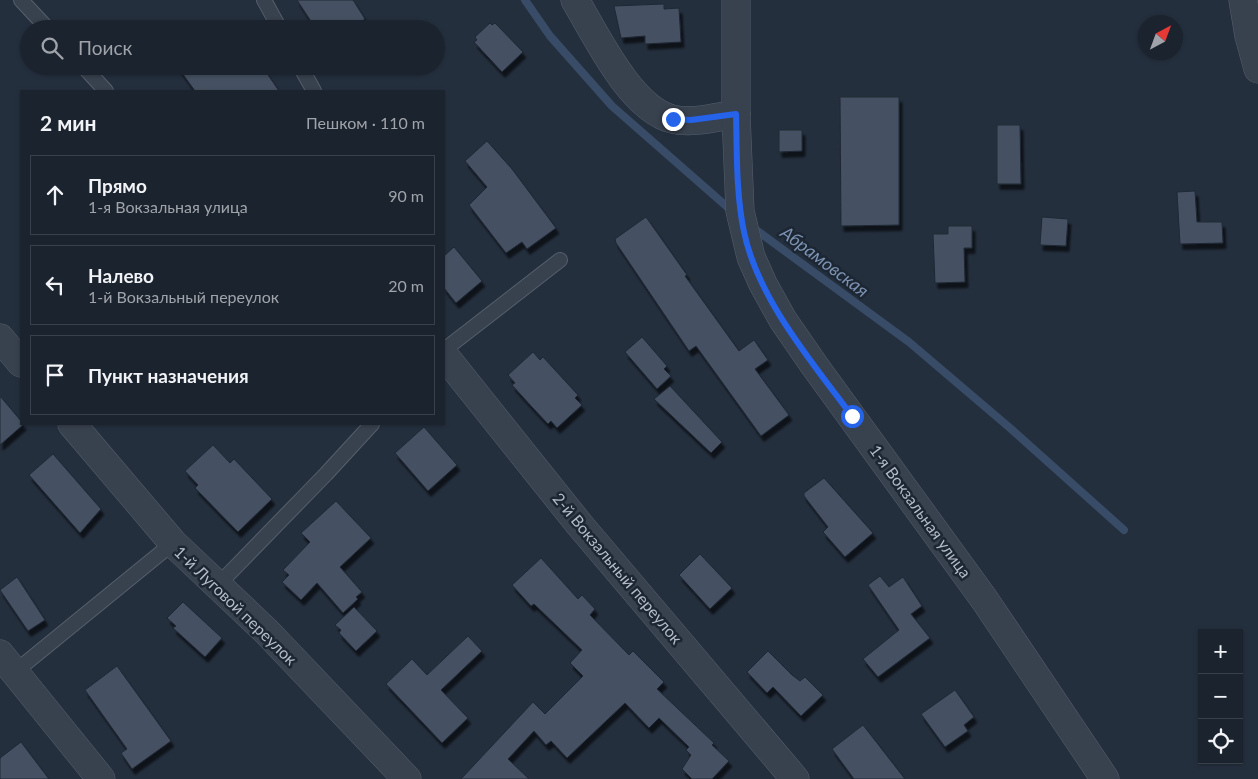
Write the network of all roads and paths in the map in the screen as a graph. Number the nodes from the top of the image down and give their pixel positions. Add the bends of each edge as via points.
1 (21, 0) edge
2 (264, 0) edge
3 (575, 0) edge
4 (736, 0) edge
5 (1243, 0) edge
6 (40, 20) edge
7 (275, 20) edge
8 (1258, 69) edge
9 (91, 75) edge
10 (305, 75) edge
11 (105, 90) edge
12 (313, 90) edge
13 (736, 114) junction
14 (560, 260) dead end
15 (0, 338) edge
16 (445, 349) edge
17 (445, 356) edge
18 (20, 362) edge
19 (73, 425) edge
20 (371, 425) edge
21 (173, 543) junction
22 (218, 585) junction
23 (8, 663) edge
24 (101, 779) edge
25 (407, 779) edge
26 (796, 779) edge
27 (1105, 779) edge

1 - 6 lane
2 - 7 lane
3 - 13 street via 634,93 660,114 691,120
4 - 13 street, 1-я Вокзальная улица
5 - 8 street
9 - 11 lane
10 - 12 lane
13 - 27 street, 1-я Вокзальная улица via 738,183 744,234 763,284 783,320 984,599
14 - 16 lane
15 - 18 street
17 - 26 street, 2-й Вокзальный переулок via 579,524
19 - 21 street, 1-й Луговой переулок
20 - 22 lane
21 - 22 street, 1-й Луговой переулок
21 - 23 lane
22 - 25 street, 1-й Луговой переулок
23 - 24 street

